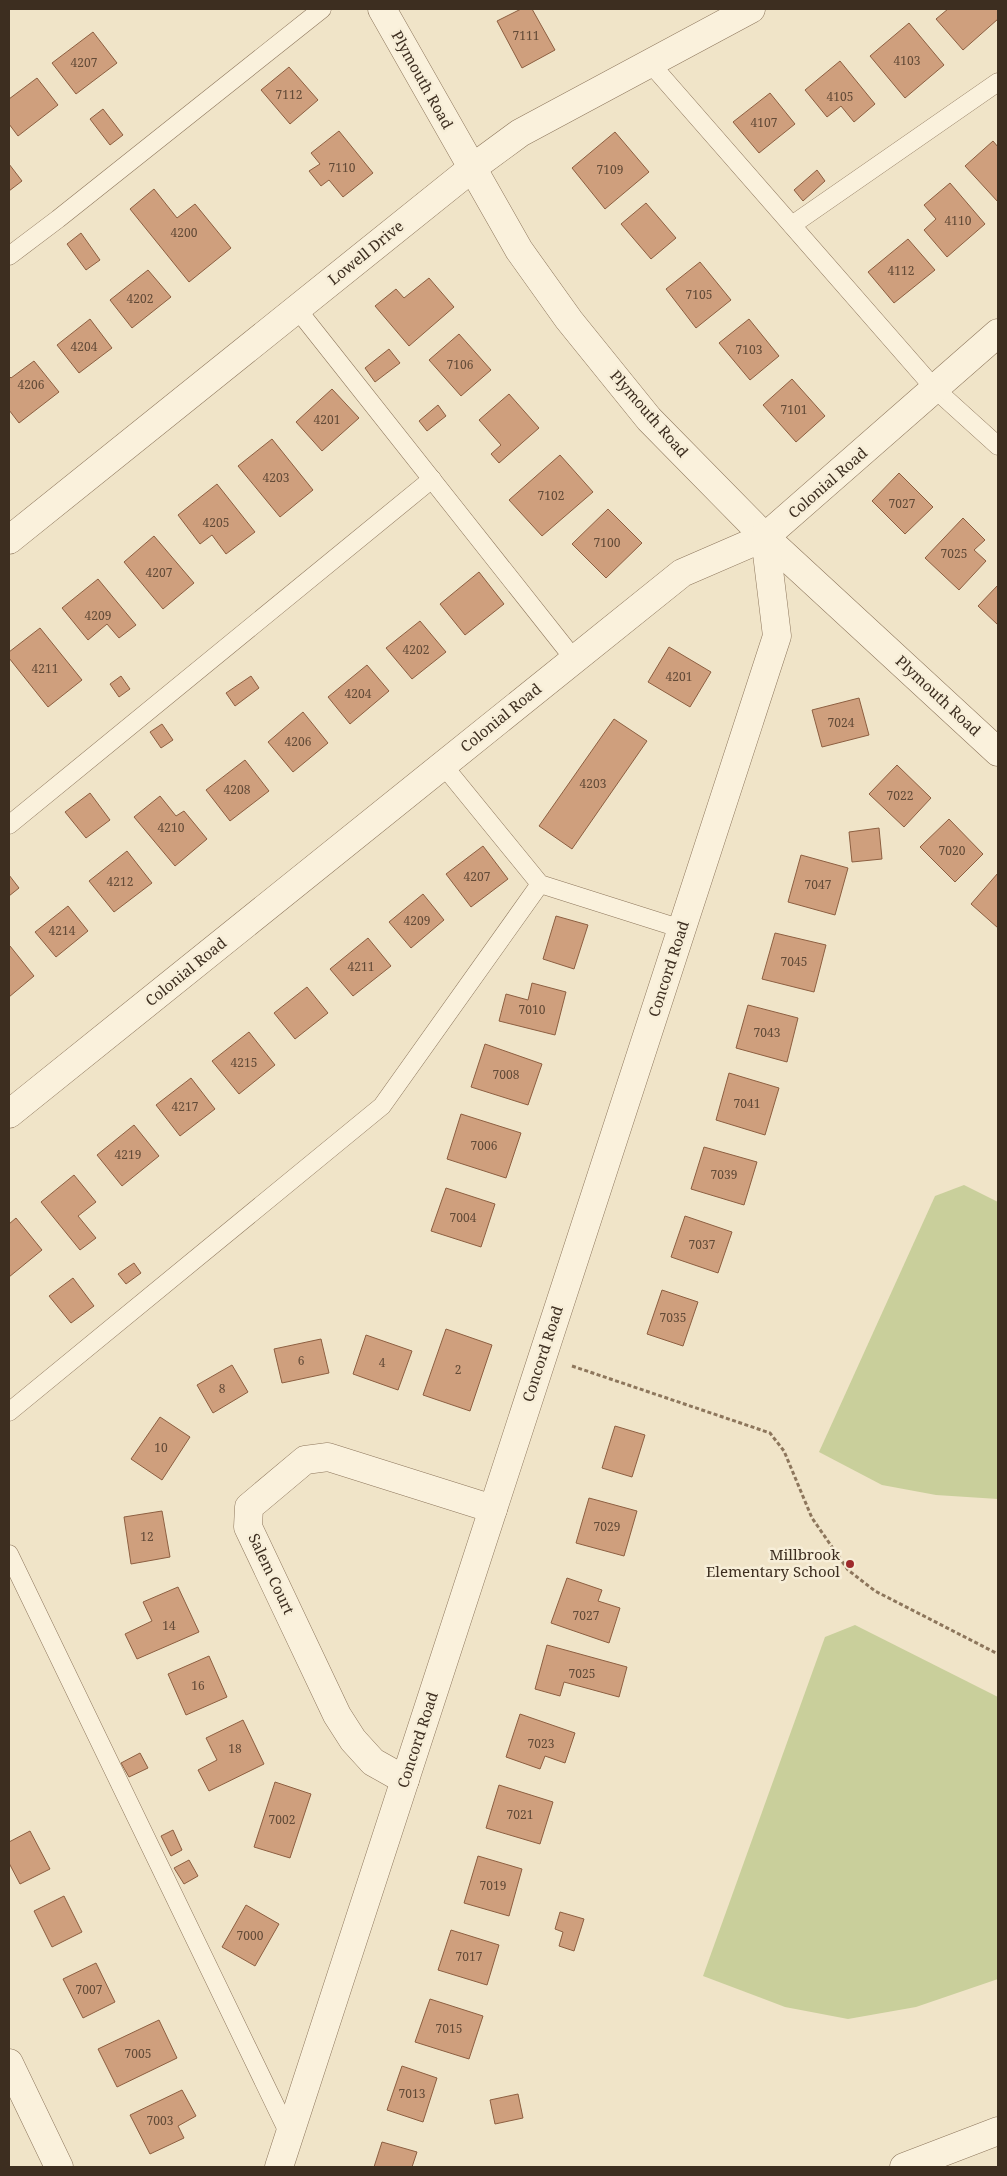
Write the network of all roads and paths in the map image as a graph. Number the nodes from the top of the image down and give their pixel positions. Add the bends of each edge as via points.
1 (322, 9) edge
2 (382, 9) edge
3 (751, 9) edge
4 (650, 63) junction
5 (998, 82) edge
6 (471, 168) junction
7 (792, 226) junction
8 (9, 256) edge
9 (297, 309) junction
10 (998, 333) edge
11 (935, 389) junction
12 (998, 446) edge
13 (432, 479) junction
14 (765, 538) junction
15 (9, 540) edge
16 (574, 659) junction
17 (998, 752) edge
18 (443, 765) junction
19 (9, 825) edge
20 (540, 884) junction
21 (682, 929) junction
22 (9, 1114) edge
23 (567, 1364) dead end
24 (9, 1412) edge
25 (493, 1509) junction
26 (9, 1554) edge
27 (998, 1654) edge
28 (404, 1780) junction
29 (9, 2062) edge
30 (998, 2131) edge
31 (290, 2136) junction
32 (59, 2167) edge
33 (279, 2167) edge
34 (904, 2167) edge

1 - 8 lane
2 - 6 street, Plymouth Road
3 - 4 street, Lowell Drive
4 - 6 street, Lowell Drive via 520,132
4 - 7 lane
5 - 7 lane
6 - 9 street, Lowell Drive
6 - 14 street, Plymouth Road via 519,250 569,320 649,419
7 - 11 lane
9 - 13 lane
9 - 15 street, Lowell Drive
10 - 11 street, Colonial Road
11 - 12 lane
11 - 14 street, Colonial Road
13 - 16 lane
13 - 19 lane
14 - 16 street, Colonial Road via 682,573
14 - 17 street, Plymouth Road
14 - 21 street, Concord Road via 777,636
16 - 18 street, Colonial Road
18 - 20 lane
18 - 22 street, Colonial Road
20 - 21 lane
20 - 24 lane via 382,1106
21 - 25 street, Concord Road
23 - 27 path via 770,1434 788,1459 812,1518 848,1570 875,1591
25 - 28 street, Concord Road
25 - 28 street, Salem Court via 328,1456 305,1460 250,1507 248,1527 337,1715 372,1762
26 - 31 lane
28 - 31 street, Concord Road
29 - 32 street
30 - 34 street
31 - 33 street, Concord Road

